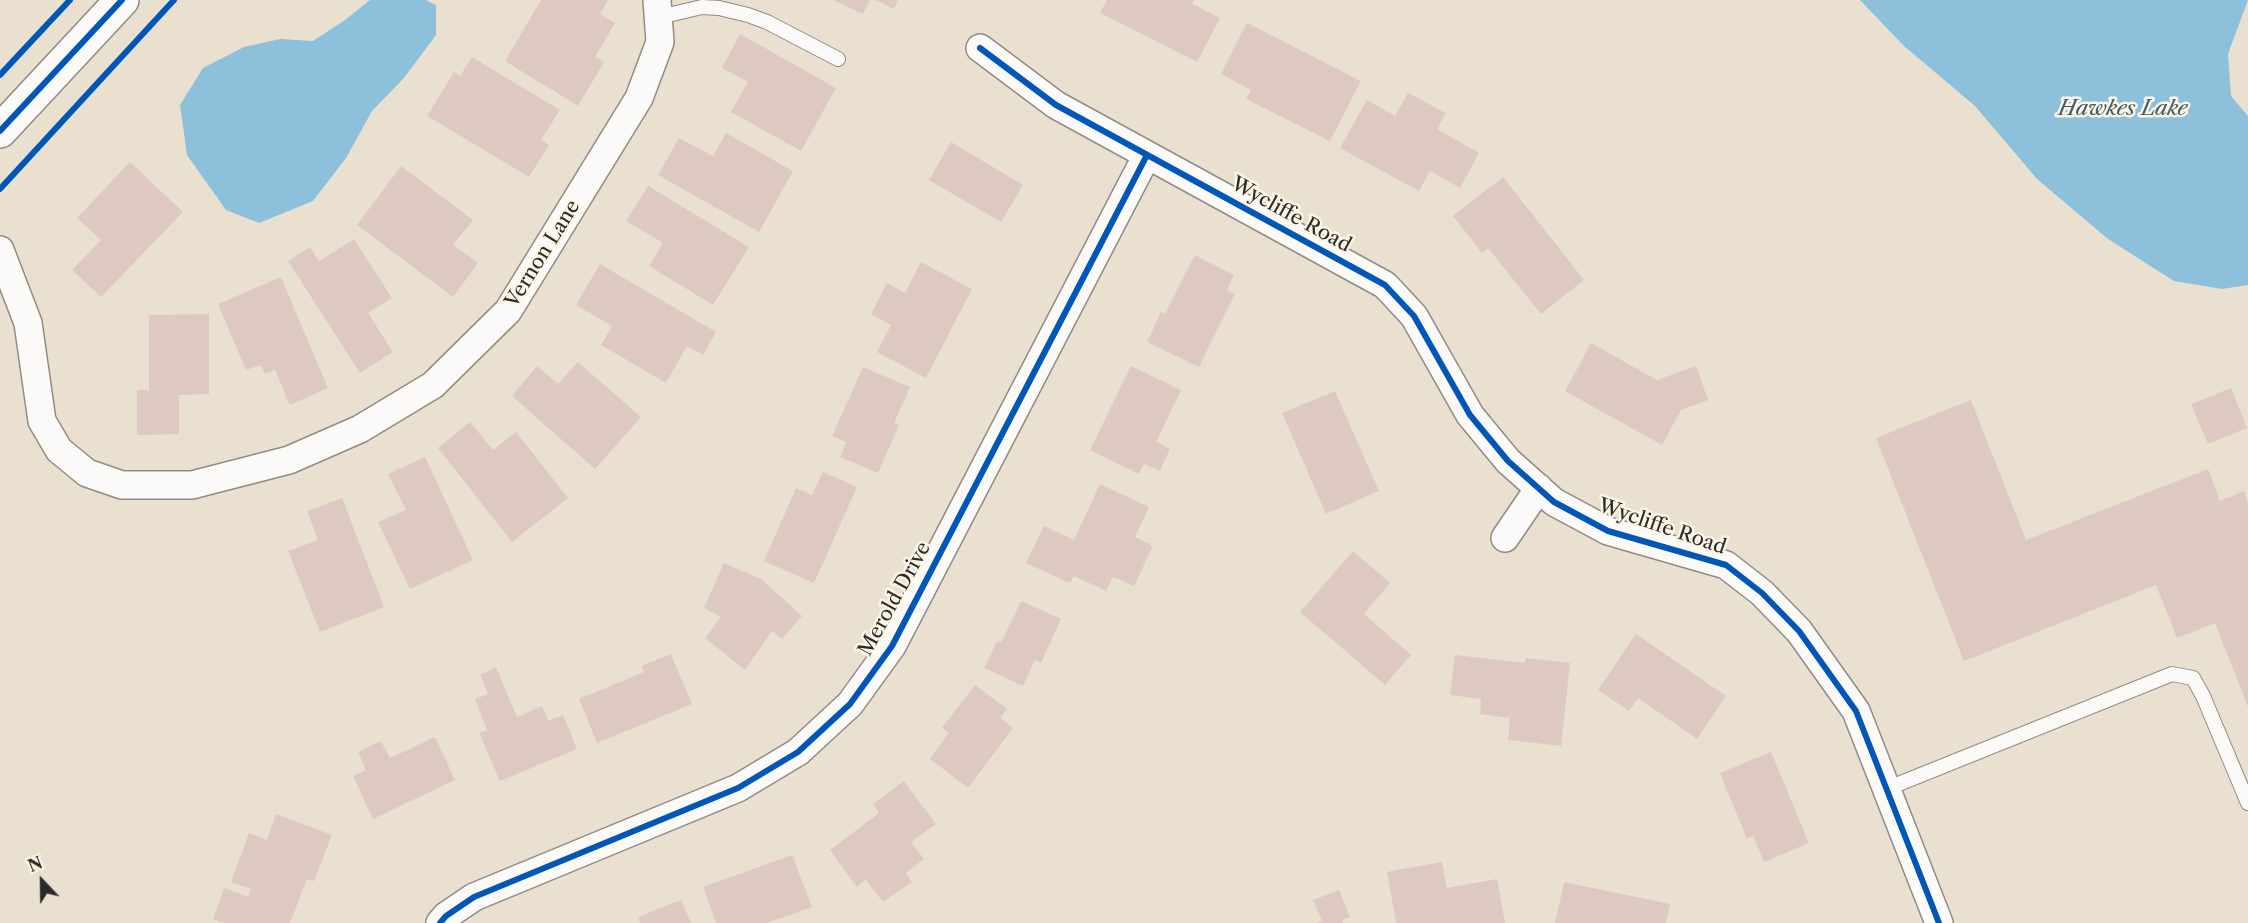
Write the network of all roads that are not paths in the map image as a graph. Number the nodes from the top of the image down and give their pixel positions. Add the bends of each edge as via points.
1 (122, 0) edge
2 (658, 8) edge
3 (980, 48) dead end
4 (838, 59) dead end
5 (0, 131) edge
6 (1147, 155) junction
7 (0, 250) edge
8 (1539, 489) junction
9 (1505, 538) dead end
10 (1886, 789) junction
11 (2248, 803) edge
12 (440, 923) edge
13 (1939, 923) edge

1 - 5 main road
2 - 4 lane via 719,8 748,15
2 - 7 street, Vernon Lane via 660,42 639,98 508,311 433,385 360,429 289,460 192,484 122,485 87,472 59,450 42,421 28,323
3 - 6 street, Wycliffe Road via 1056,105
6 - 8 street, Wycliffe Road via 1385,285 1414,316 1470,415 1508,461
6 - 12 street, Merold Drive via 892,646 850,704 798,752 738,788 474,897
8 - 9 street
8 - 10 street, Wycliffe Road via 1554,502 1608,531 1726,565 1762,593 1799,631 1856,711
10 - 11 lane via 2172,674 2193,678
10 - 13 street, Wycliffe Road

